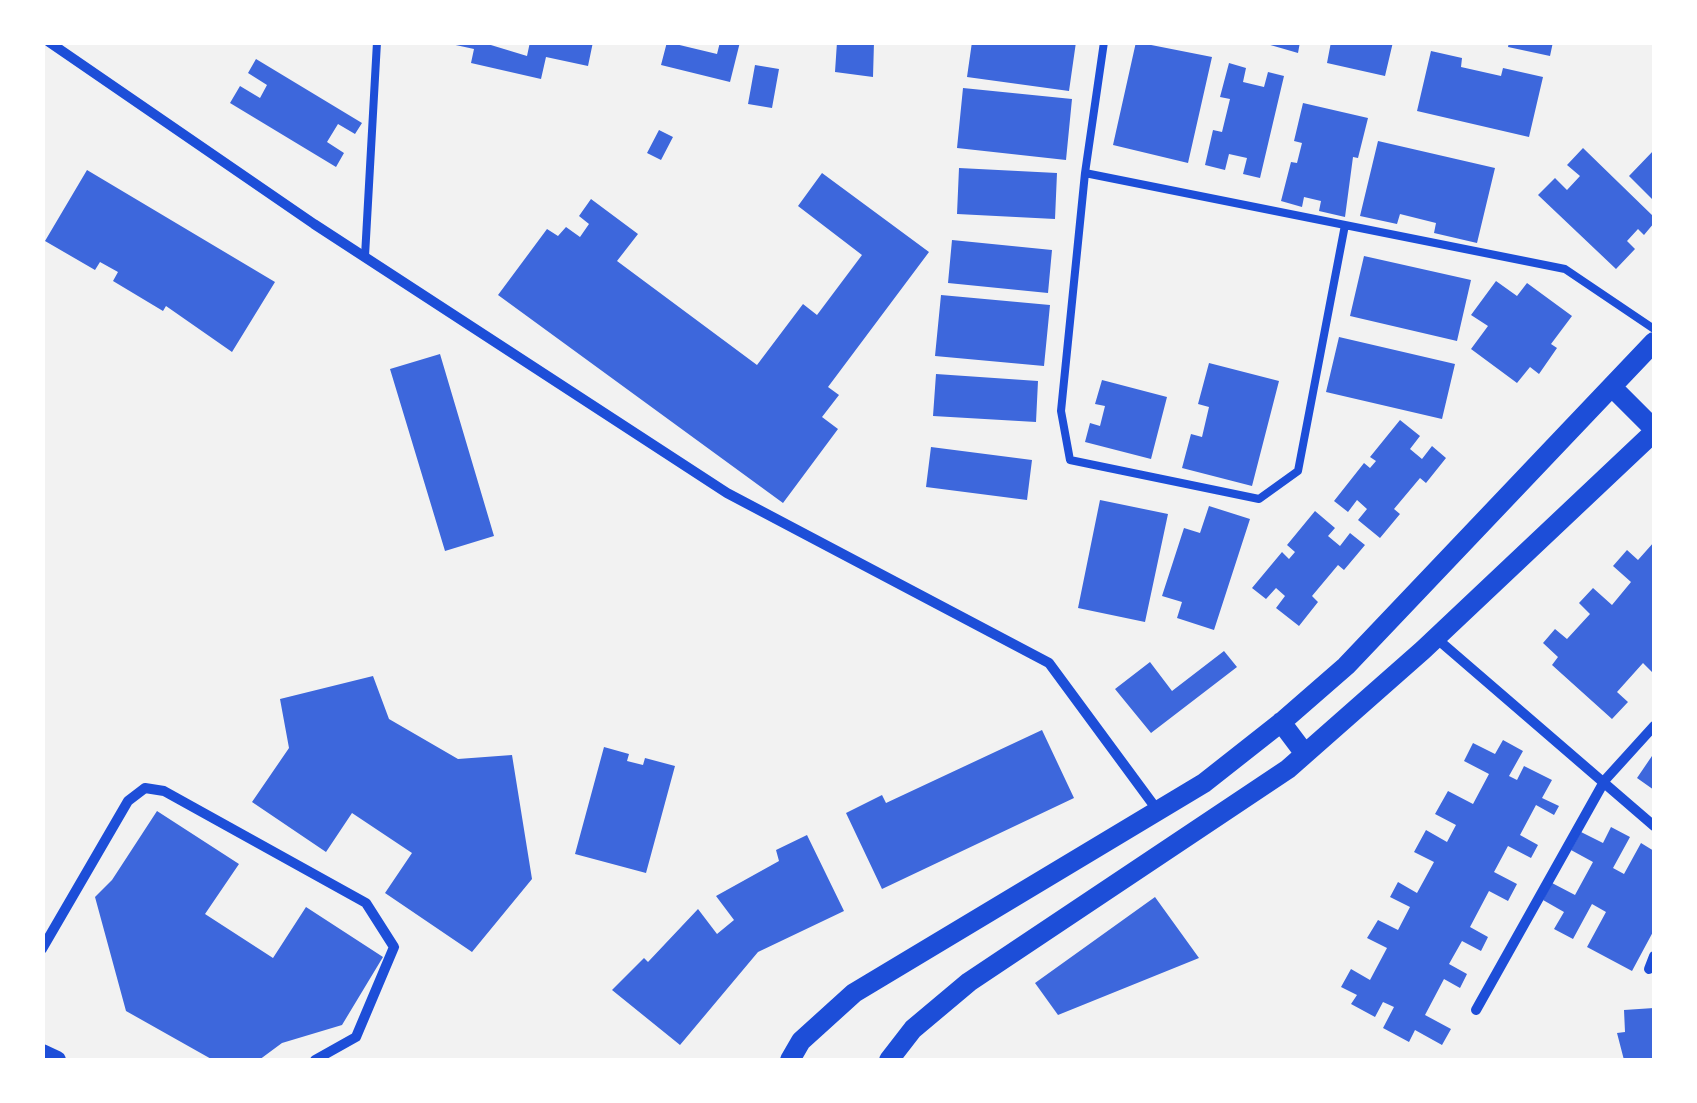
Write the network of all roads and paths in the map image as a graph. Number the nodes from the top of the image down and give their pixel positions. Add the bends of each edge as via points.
1 (49, 42) edge
2 (377, 42) edge
3 (1104, 42) edge
4 (1085, 172) junction
5 (1345, 225) junction
6 (365, 256) junction
7 (1654, 329) edge
8 (1654, 342) edge
9 (1614, 389) junction
10 (1654, 430) edge
11 (1436, 637) junction
12 (1281, 722) junction
13 (1654, 726) edge
14 (1305, 754) junction
15 (1605, 780) junction
16 (1158, 811) junction
17 (1654, 826) edge
18 (42, 949) edge
19 (1654, 956) edge
20 (1649, 969) dead end
21 (1476, 1010) dead end
22 (42, 1053) edge
23 (57, 1060) edge
24 (315, 1060) edge
25 (790, 1060) edge
26 (889, 1060) edge

1 - 6 street
2 - 6 lane
3 - 4 lane
4 - 5 lane
4 - 5 lane via 1061,410 1070,460 1259,499 1298,471
5 - 7 lane via 1565,269
6 - 16 street via 727,493 1049,664
8 - 9 main road
9 - 10 main road
9 - 12 main road via 1346,666
10 - 11 main road
11 - 14 main road
11 - 15 street
12 - 14 main road
12 - 16 main road
13 - 15 street
14 - 26 main road via 969,982 913,1029
15 - 17 street
15 - 21 street
16 - 25 main road via 854,992 801,1041
18 - 24 street via 128,801 145,788 164,791 366,903 394,947 356,1037
19 - 20 street
22 - 23 street

